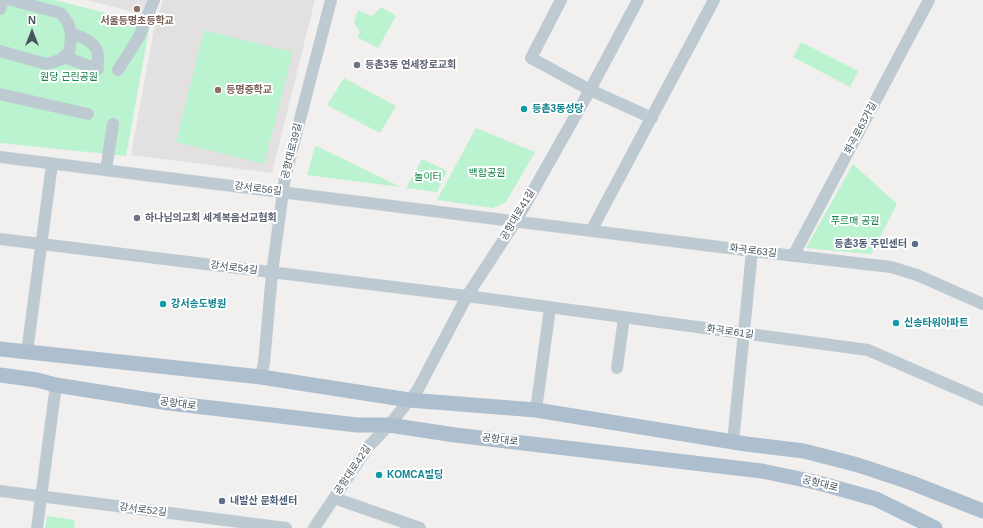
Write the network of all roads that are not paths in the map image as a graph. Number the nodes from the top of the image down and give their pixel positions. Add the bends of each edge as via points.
1 (2, 0) edge
2 (11, 0) edge
3 (154, 0) edge
4 (331, 0) edge
5 (561, 0) edge
6 (638, 0) edge
7 (714, 0) edge
8 (929, 0) edge
9 (0, 9) edge
10 (72, 33) junction
11 (0, 51) edge
12 (64, 57) junction
13 (118, 70) dead end
14 (590, 90) junction
15 (0, 94) edge
16 (88, 114) dead end
17 (652, 118) junction
18 (113, 124) dead end
19 (0, 157) edge
20 (52, 164) junction
21 (106, 170) junction
22 (283, 192) junction
23 (516, 222) junction
24 (591, 231) junction
25 (0, 239) edge
26 (40, 244) junction
27 (752, 250) junction
28 (793, 256) junction
29 (272, 273) junction
30 (467, 296) junction
31 (983, 304) edge
32 (550, 308) junction
33 (624, 318) junction
34 (744, 334) junction
35 (0, 349) edge
36 (27, 352) junction
37 (617, 368) dead end
38 (0, 375) edge
39 (261, 377) junction
40 (56, 384) junction
41 (408, 400) junction
42 (983, 400) edge
43 (536, 410) junction
44 (389, 425) junction
45 (733, 442) junction
46 (0, 491) edge
47 (40, 496) junction
48 (334, 498) junction
49 (983, 511) edge
50 (37, 528) edge
51 (286, 528) edge
52 (314, 528) edge
53 (420, 528) edge
54 (935, 528) edge

1 - 9 street
2 - 10 street via 60,13 65,17
3 - 13 street via 139,37
4 - 22 street, 공항대로39길
5 - 14 street via 531,58
6 - 14 street, 공항대로41길
7 - 17 street
8 - 28 street, 화곡로63가길
10 - 12 street via 69,52
10 - 12 street via 86,38 97,50 98,69
11 - 12 street via 46,64
14 - 17 street
14 - 23 street, 공항대로41길
15 - 16 street
17 - 24 street
18 - 21 street
19 - 20 street, 강서로56길
20 - 21 street, 강서로56길
20 - 26 street
21 - 22 street, 강서로56길
22 - 23 street, 강서로56길
22 - 29 street, 공항대로39길
23 - 24 street, 화곡로63길
23 - 30 street, 공항대로41길
24 - 27 street, 화곡로63길
25 - 26 street, 강서로54길
26 - 29 street, 강서로54길
26 - 36 street
27 - 28 street, 화곡로63길
27 - 34 street
28 - 31 street, 화곡로63길 via 891,266 917,274
29 - 30 street, 강서로54길
29 - 39 street, 공항대로39길
30 - 32 street, 화곡로61길
30 - 41 street, 공항대로41길 via 417,391
32 - 33 street, 화곡로61길
32 - 43 street
33 - 34 street, 화곡로61길
33 - 37 street
34 - 42 street, 화곡로61길 via 868,350
34 - 45 street
35 - 36 main road
36 - 39 main road
38 - 40 main road, 공항대로
39 - 41 main road
40 - 44 main road, 공항대로 via 169,403 357,426
40 - 47 street
41 - 43 main road
41 - 44 street, 공항대로41길
43 - 45 main road
44 - 48 street, 공항대로42길 via 368,447
44 - 54 main road, 공항대로 via 762,471 876,499
45 - 49 main road via 804,451 858,465
46 - 47 street, 강서로52길
47 - 50 street
47 - 51 street, 강서로52길
48 - 52 street, 공항대로42길
48 - 53 street, 공항대로42길

